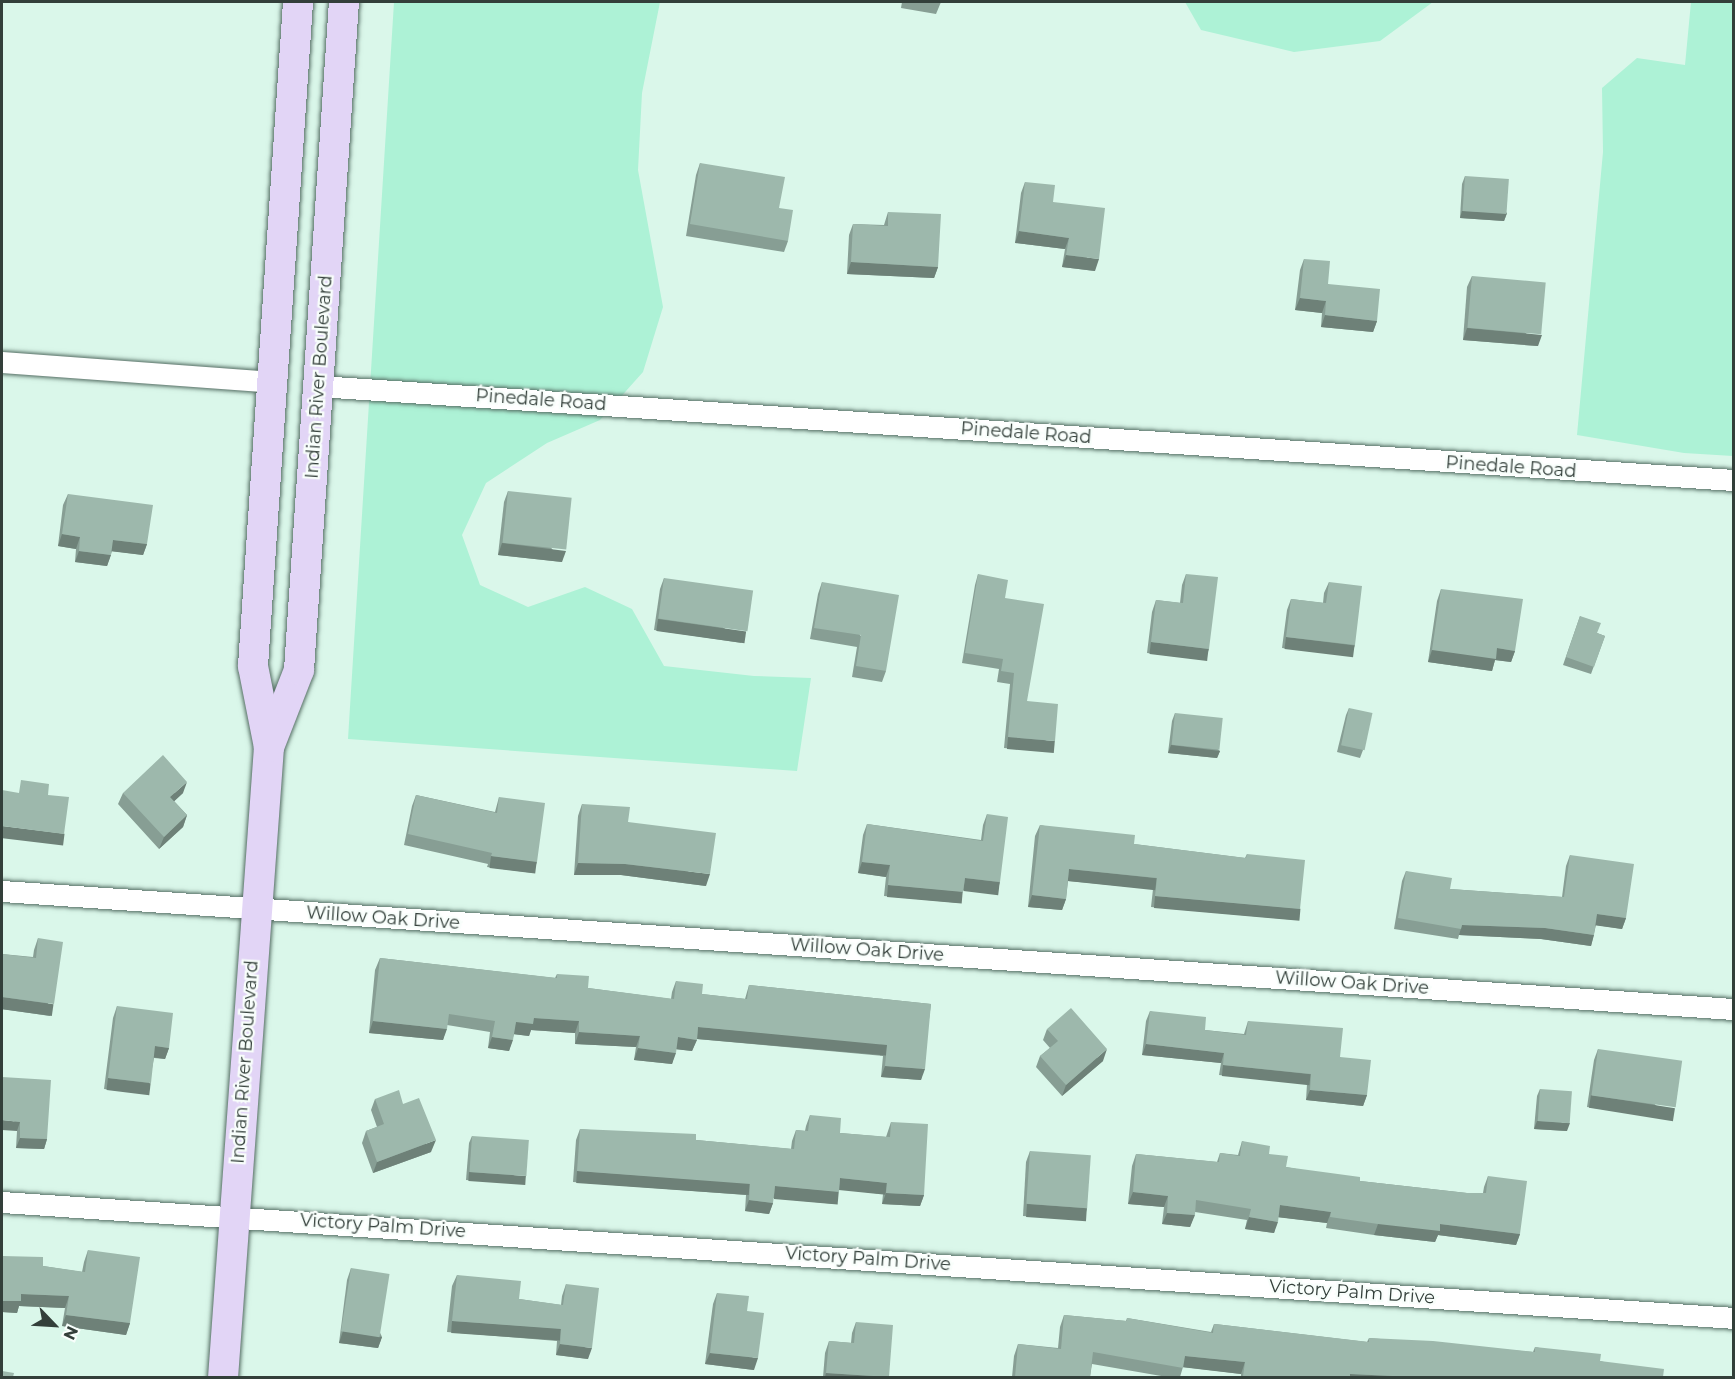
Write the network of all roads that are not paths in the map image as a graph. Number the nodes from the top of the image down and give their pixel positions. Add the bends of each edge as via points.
1 (298, 2) edge
2 (344, 2) edge
3 (2, 362) edge
4 (272, 382) junction
5 (318, 386) junction
6 (1734, 480) edge
7 (269, 747) junction
8 (2, 891) edge
9 (256, 910) junction
10 (1734, 1009) edge
11 (2, 1202) edge
12 (234, 1218) junction
13 (1734, 1318) edge
14 (223, 1377) edge

1 - 4 main road, Indian River Boulevard
2 - 5 main road, Indian River Boulevard
3 - 4 street
4 - 7 main road, Indian River Boulevard via 253,666
5 - 6 street, Pinedale Road
5 - 7 main road, Indian River Boulevard via 299,670
7 - 9 main road, Indian River Boulevard
8 - 9 street, Willow Oak Drive
9 - 10 street, Willow Oak Drive
9 - 12 main road, Indian River Boulevard
11 - 12 street, Victory Palm Drive
12 - 13 street, Victory Palm Drive
12 - 14 main road, Indian River Boulevard

